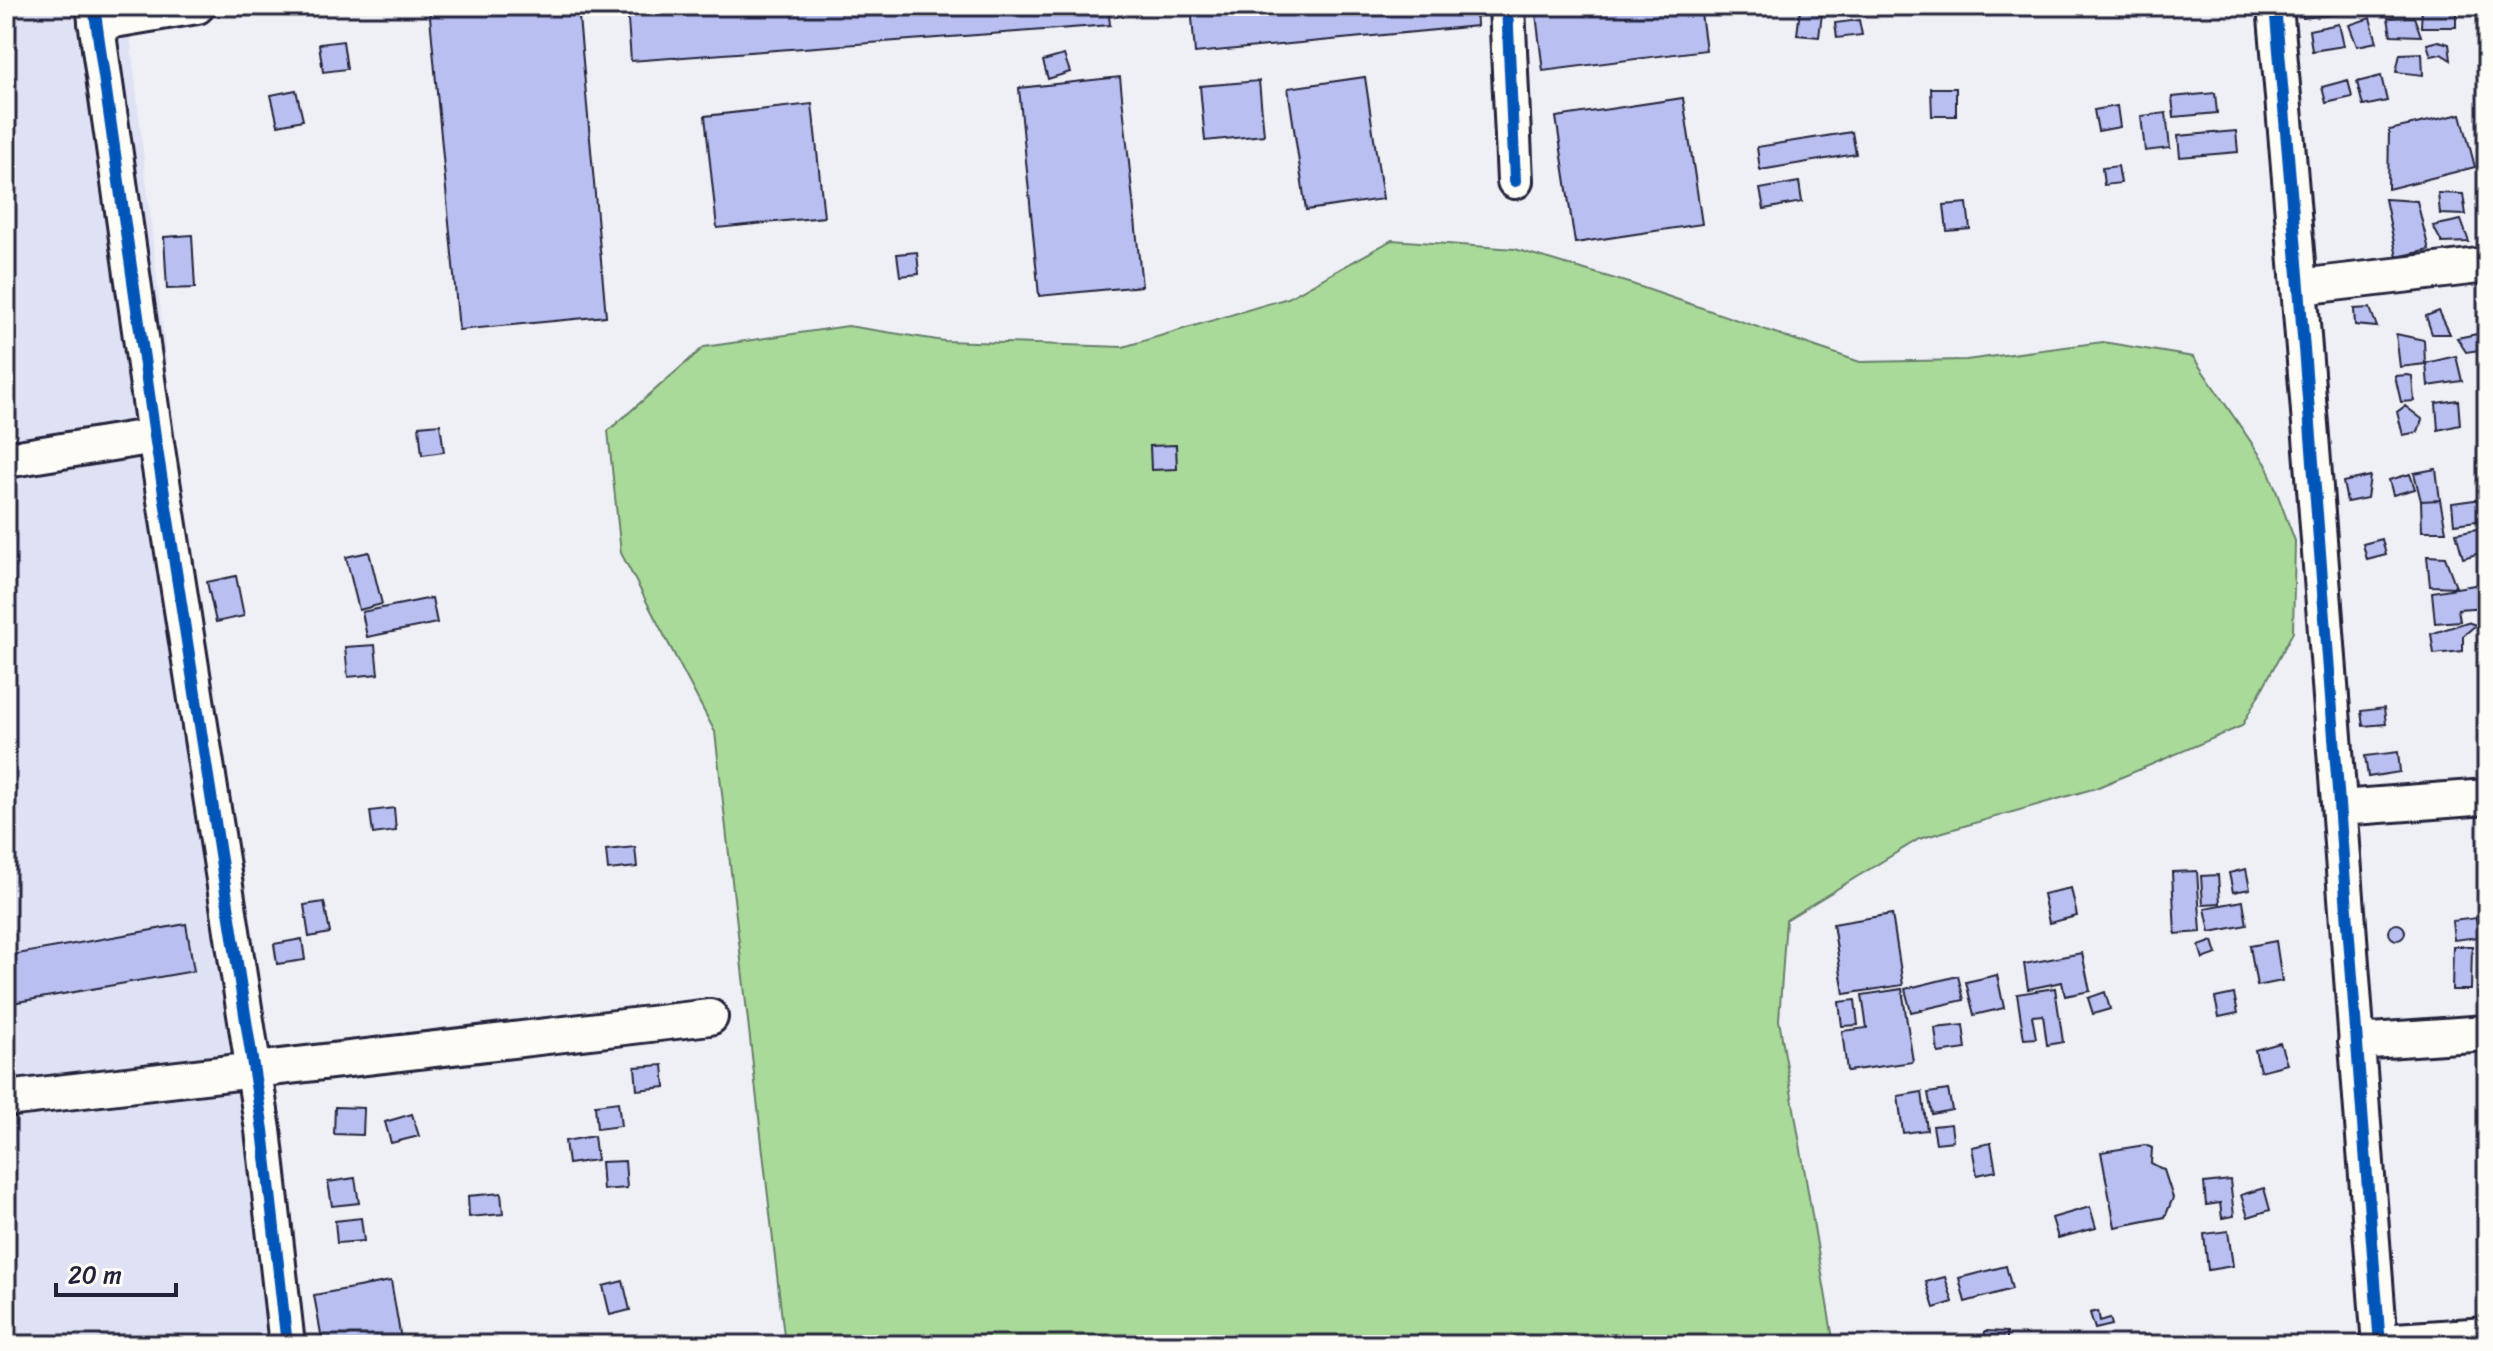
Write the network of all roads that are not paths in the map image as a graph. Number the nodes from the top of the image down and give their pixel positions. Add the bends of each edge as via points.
1 (197, 6) edge
2 (1507, 6) edge
3 (2275, 6) edge
4 (95, 15) edge
5 (1515, 181) dead end
6 (2487, 265) edge
7 (2300, 287) junction
8 (155, 436) junction
9 (6, 460) edge
10 (2487, 797) edge
11 (2340, 808) junction
12 (710, 1017) dead end
13 (2487, 1033) edge
14 (2356, 1042) junction
15 (253, 1069) junction
16 (6, 1099) edge
17 (2487, 1335) edge
18 (2380, 1344) edge
19 (287, 1345) edge

1 - 4 street
2 - 5 street
3 - 7 street
4 - 8 street
6 - 7 street
7 - 11 street
8 - 9 street
8 - 15 street
10 - 11 street
11 - 14 street
12 - 15 street
13 - 14 street
14 - 18 street
15 - 16 street
15 - 19 street
17 - 18 street

